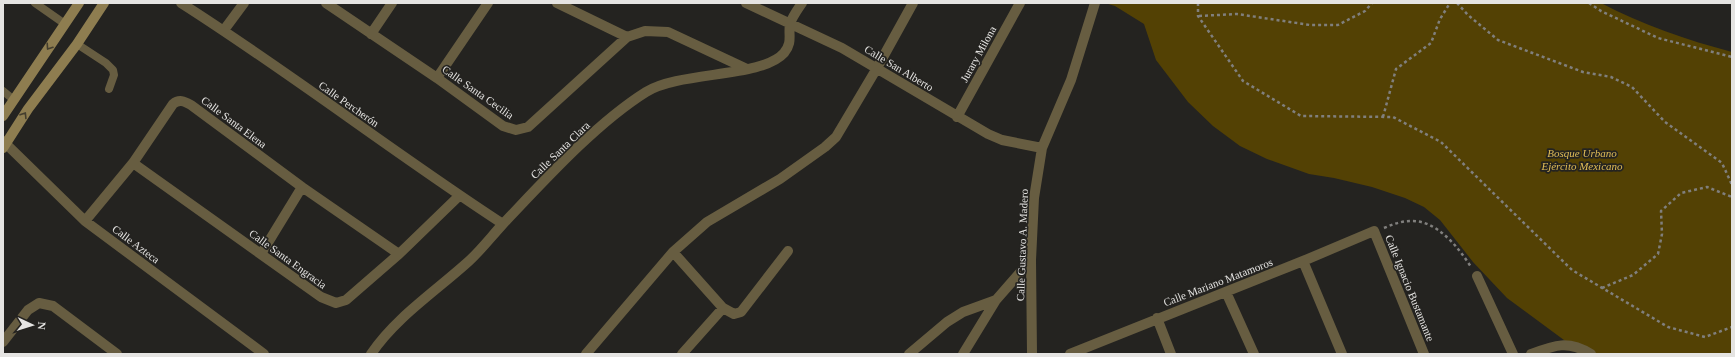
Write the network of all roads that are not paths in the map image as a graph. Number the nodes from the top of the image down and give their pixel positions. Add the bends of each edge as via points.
1 (35, 3) edge
2 (79, 3) edge
3 (104, 3) edge
4 (182, 3) edge
5 (244, 3) edge
6 (326, 3) edge
7 (392, 3) edge
8 (488, 3) edge
9 (557, 3) edge
10 (746, 3) edge
11 (802, 3) edge
12 (913, 3) edge
13 (1020, 3) edge
14 (1095, 3) edge
15 (65, 24) junction
16 (790, 24) junction
17 (224, 30) junction
18 (371, 34) junction
19 (627, 37) junction
20 (77, 44) junction
21 (877, 68) junction
22 (747, 69) junction
23 (437, 78) junction
24 (109, 89) dead end
25 (3, 92) edge
26 (14, 100) junction
27 (3, 116) edge
28 (958, 117) junction
29 (4, 144) edge
30 (1042, 148) junction
31 (133, 162) junction
32 (302, 187) junction
33 (459, 196) junction
34 (85, 221) junction
35 (503, 224) junction
36 (1374, 231) joint
37 (788, 251) dead end
38 (673, 252) junction
39 (261, 254) junction
40 (399, 254) junction
41 (1031, 260) junction
42 (1303, 261) junction
43 (1477, 276) road end
44 (1226, 292) junction
45 (996, 300) junction
46 (723, 308) junction
47 (1157, 318) junction
48 (3, 342) edge
49 (1083, 351) edge
50 (117, 354) edge
51 (264, 354) edge
52 (371, 354) edge
53 (586, 354) edge
54 (682, 354) edge
55 (909, 354) edge
56 (963, 354) edge
57 (1032, 354) edge
58 (1070, 354) edge
59 (1171, 354) edge
60 (1254, 354) edge
61 (1342, 354) edge
62 (1424, 354) edge
63 (1513, 354) edge
64 (1531, 354) edge
65 (1591, 354) edge

1 - 15 lane
2 - 15 main road
3 - 20 main road
4 - 17 street, Calle Percherón
5 - 17 street
6 - 18 street, Calle Santa Cecilia
7 - 18 street
8 - 23 street
9 - 19 street
10 - 16 street, Calle San Alberto
11 - 16 street
12 - 21 street
13 - 28 street, Jurary Milona
14 - 30 street, Calle Gustavo A. Madero via 1071,80
15 -> 26 main road
16 - 21 street, Calle San Alberto via 842,48
16 - 22 street, Calle Santa Clara via 791,37 783,53 774,61
17 - 33 street, Calle Percherón
18 - 23 street, Calle Santa Cecilia
19 - 22 street via 645,31 668,32
19 - 23 street, Calle Santa Cecilia via 522,130 503,126
20 - 24 lane via 113,70
29 -> 20 main road
21 - 28 street, Calle San Alberto
21 - 38 street via 846,123 825,147 780,179 707,222
22 - 35 street, Calle Santa Clara via 680,80 648,91 596,132
25 - 26 lane
26 - 27 main road
28 - 30 street, Calle San Alberto via 988,134
29 - 34 street, Calle Azteca
30 - 41 street, Calle Gustavo A. Madero via 1034,198
31 - 32 street, Calle Santa Elena via 173,104 182,101
31 - 34 street, Calle Santa Elena
31 - 39 street, Calle Santa Engracia
32 - 39 street
32 - 40 street, Calle Santa Elena
33 - 35 street, Calle Percherón
33 - 40 street, Calle Santa Engracia
34 - 51 street, Calle Azteca
35 - 52 street, Calle Santa Clara via 470,260 387,333
36 - 42 street, Calle Mariano Matamoros
36 - 62 street, Calle Ignacio Bustamante
37 - 46 street via 741,312 734,314
38 - 46 street
38 - 53 street
39 - 40 street, Calle Santa Engracia via 321,298 336,303 346,300
41 - 45 street
41 - 57 street, Calle Gustavo A. Madero
42 - 44 street, Calle Mariano Matamoros
42 - 61 street
43 - 63 street
44 - 47 street, Calle Mariano Matamoros
44 - 60 street
45 - 55 street via 952,318
45 - 56 street
46 - 54 street
47 - 49 street, Calle Mariano Matamoros
47 - 59 street
48 - 50 street via 28,310 39,302 53,306
49 - 58 street, Calle Mariano Matamoros
64 - 65 street via 1565,344

